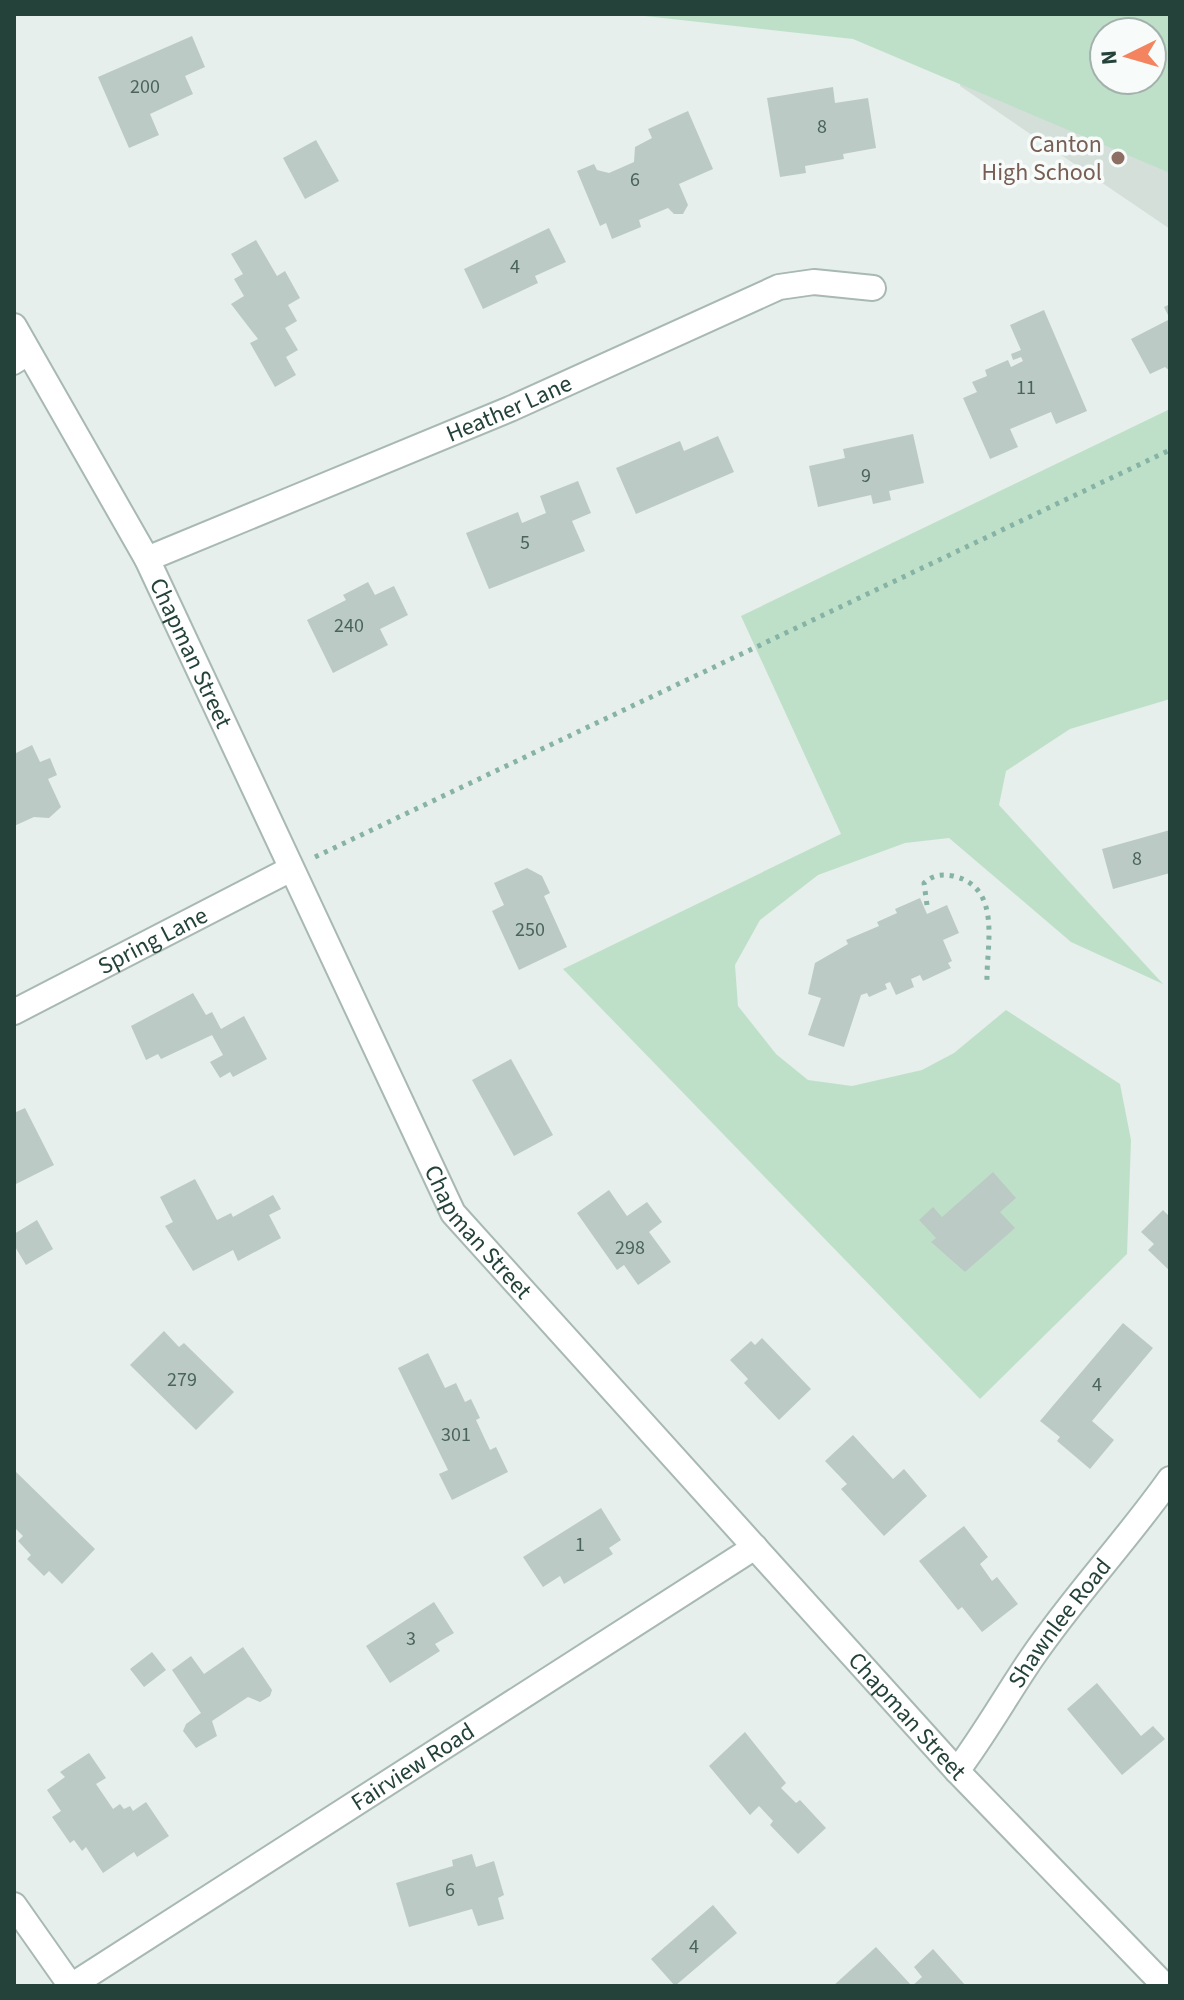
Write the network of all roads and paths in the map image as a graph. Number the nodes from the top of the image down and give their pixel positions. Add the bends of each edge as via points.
1 (873, 288) dead end
2 (14, 326) edge
3 (22, 360) edge
4 (1170, 450) edge
5 (147, 559) junction
6 (291, 869) junction
7 (927, 905) dead end
8 (987, 981) dead end
9 (14, 1012) edge
10 (1170, 1479) edge
11 (755, 1547) junction
12 (957, 1771) junction
13 (14, 1905) edge
14 (71, 1986) edge
15 (1165, 1986) edge

1 - 5 street, Heather Lane via 814,282 779,287 510,409
2 - 3 street, Chapman Street
3 - 5 street, Chapman Street
4 - 6 path
5 - 6 street, Chapman Street
6 - 9 street, Spring Lane
6 - 11 street, Chapman Street via 453,1213
7 - 8 path via 924,883 934,876 962,878 971,886 989,914 992,931
10 - 12 street, Shawnlee Road via 1032,1658
11 - 12 street, Chapman Street
11 - 14 street, Fairview Road
12 - 15 street, Chapman Street
13 - 14 street

